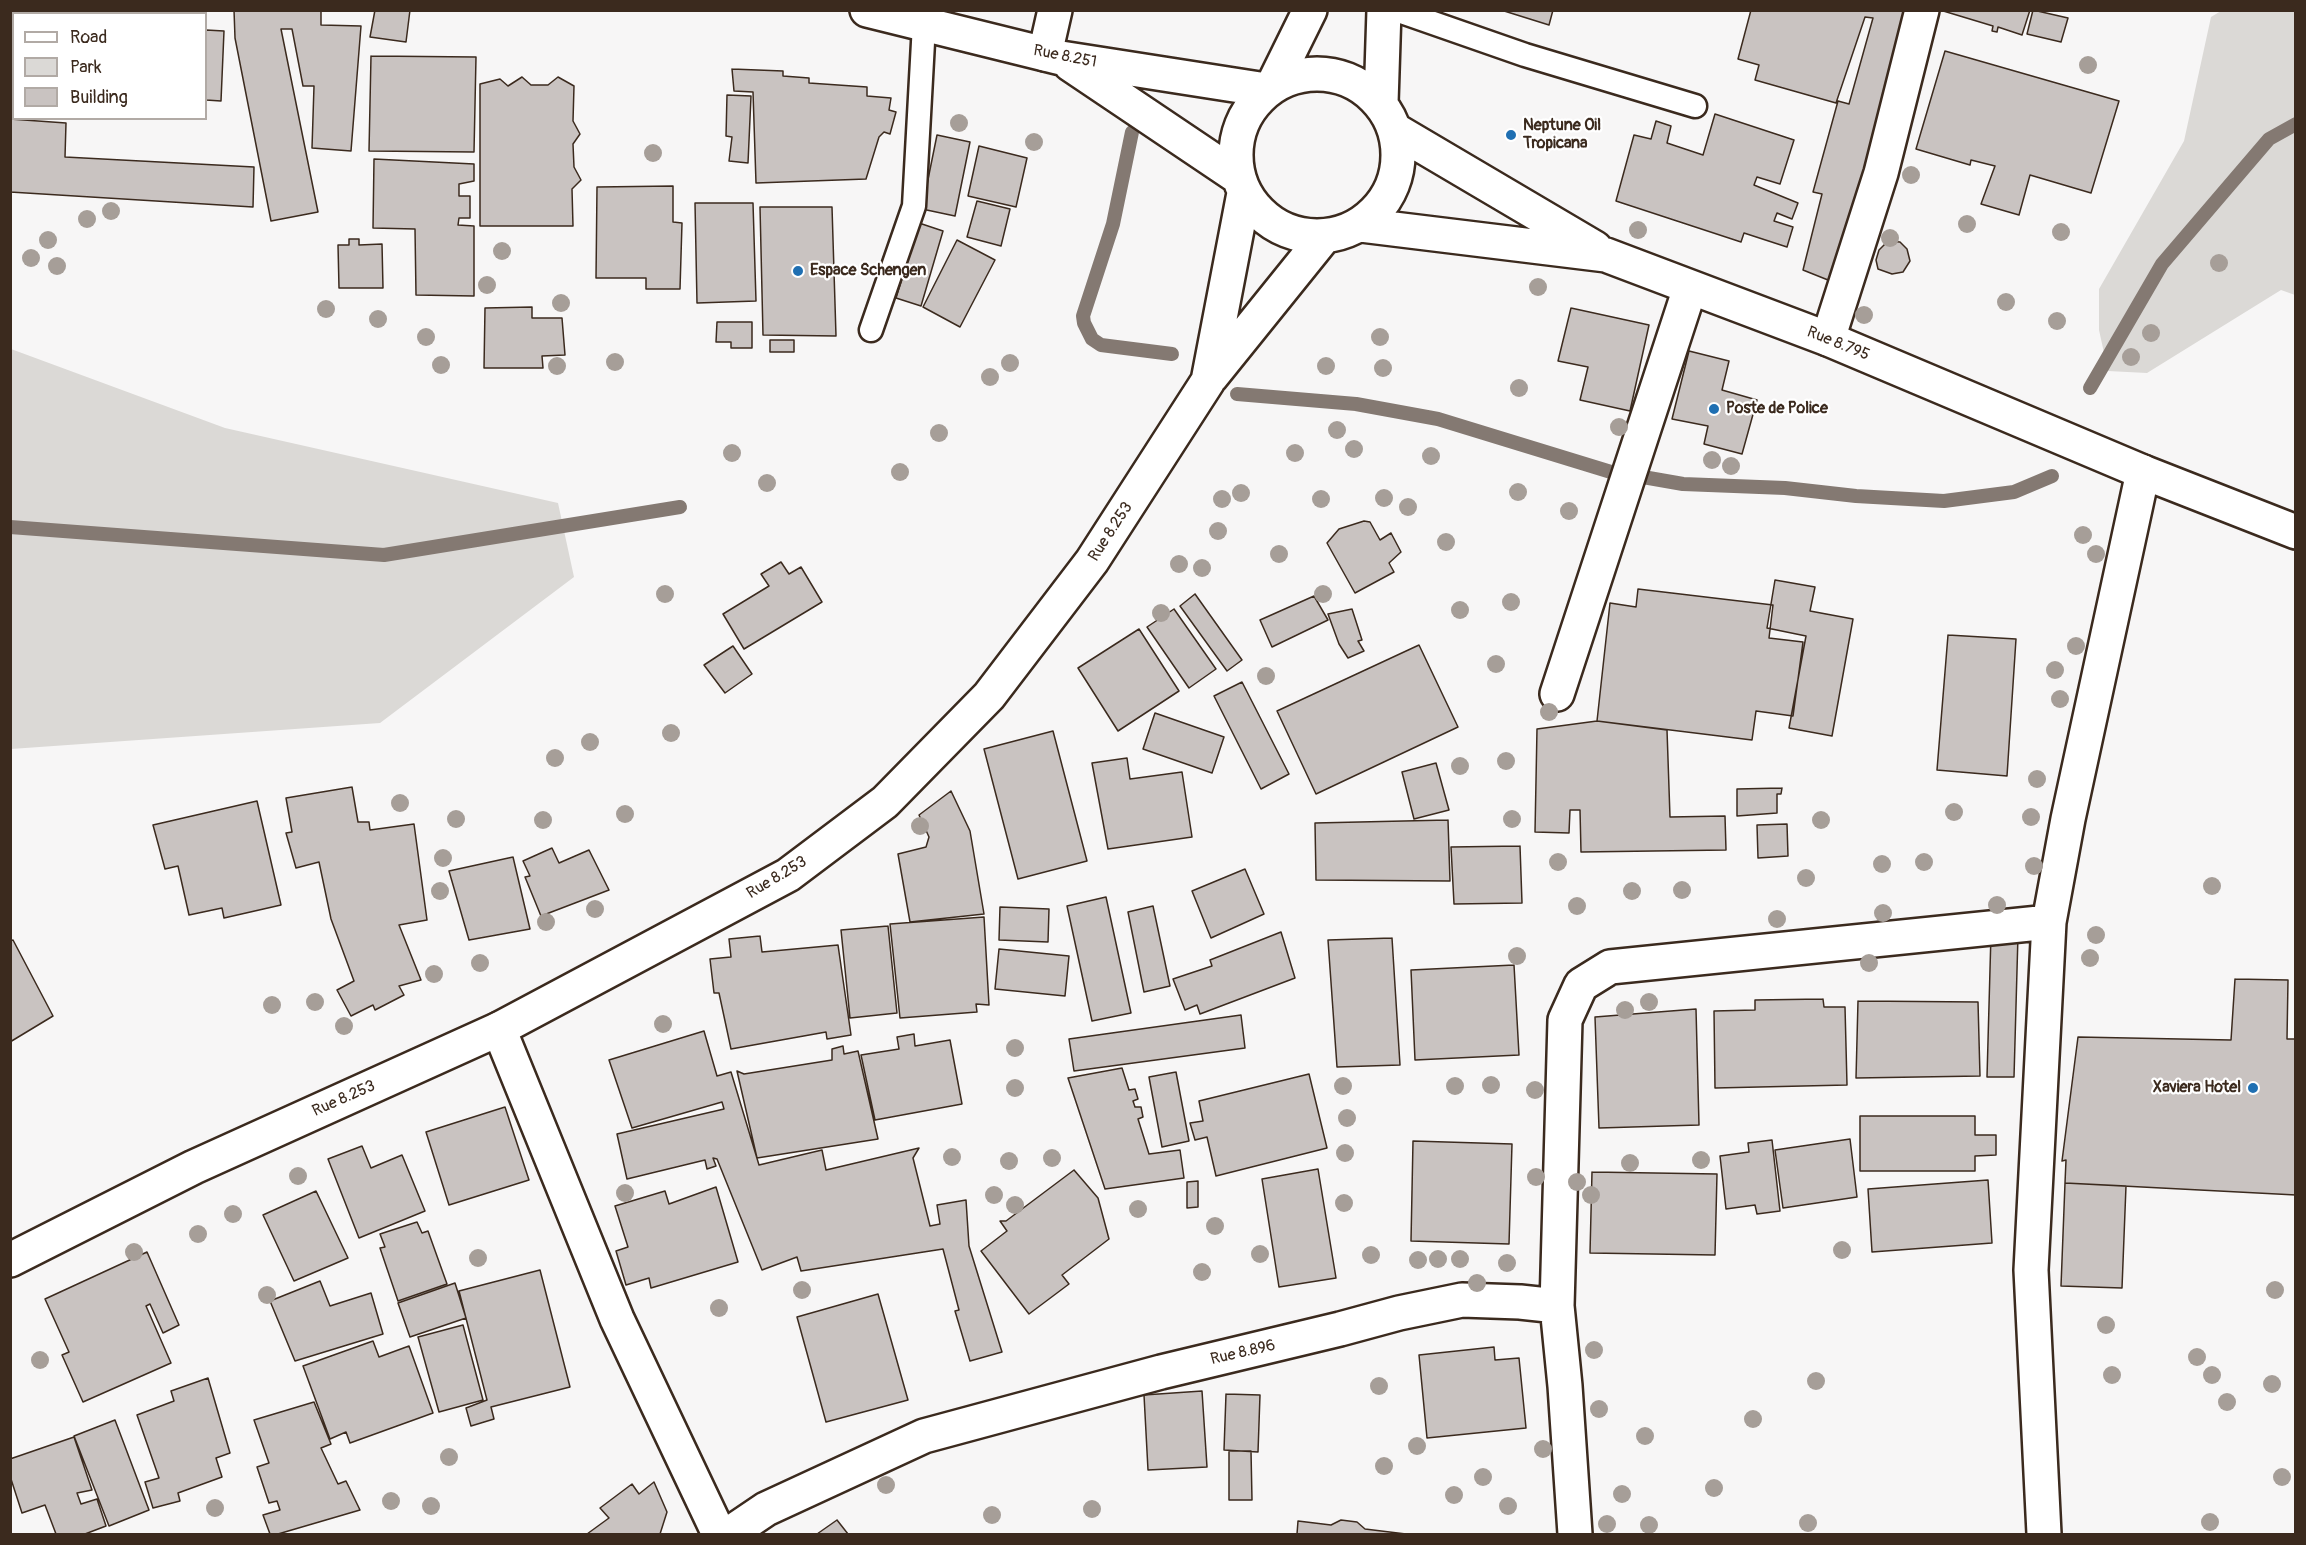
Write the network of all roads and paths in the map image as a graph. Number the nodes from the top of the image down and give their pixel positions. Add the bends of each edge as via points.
1 (867, 10) edge
2 (1055, 10) edge
3 (1310, 10) edge
4 (1384, 10) edge
5 (1396, 10) edge
6 (1922, 10) edge
7 (924, 24) junction
8 (1053, 56) junction
9 (1269, 88) junction
10 (1695, 105) dead end
11 (1388, 117) junction
12 (1241, 185) junction
13 (1362, 225) junction
14 (1323, 238) junction
15 (1606, 255) junction
16 (1690, 288) junction
17 (872, 330) dead end
18 (1828, 339) junction
19 (1208, 381) junction
20 (2142, 472) junction
21 (2295, 531) edge
22 (1557, 694) dead end
23 (2049, 922) junction
24 (499, 1029) junction
25 (10, 1260) edge
26 (1557, 1306) junction
27 (719, 1534) edge
28 (729, 1534) edge
29 (1575, 1534) edge
30 (2044, 1534) edge

1 - 7 main road, Rue 8.251
2 - 8 main road
3 - 9 main road
4 - 11 main road
5 - 10 lane via 1525,55
6 - 18 main road via 1881,173
7 - 8 main road, Rue 8.251
7 - 17 lane via 914,206
8 - 9 main road, Rue 8.251
8 - 12 main road
9 - 11 main road via 1300,74 1330,74 1358,84
9 - 12 main road via 1246,115 1235,145
11 - 13 main road via 1398,166 1387,200
11 - 15 main road
12 - 14 main road via 1264,218 1292,234
12 - 19 main road, Rue 8.253
13 - 14 main road
13 - 15 main road, Rue 8.795
14 - 19 main road
15 - 16 main road, Rue 8.795
16 - 18 main road, Rue 8.795
16 - 22 main road
18 - 20 main road, Rue 8.795
19 - 24 main road, Rue 8.253 via 1092,561 996,687 885,802 788,875
20 - 21 main road, Rue 8.795
20 - 23 main road
23 - 26 main road via 1610,967 1581,985 1565,1020
23 - 30 main road via 2031,1270
24 - 25 main road, Rue 8.253 via 194,1167
24 - 27 main road via 617,1320
26 - 28 main road, Rue 8.896 via 1462,1300 1161,1372 924,1436 766,1509
26 - 29 main road

